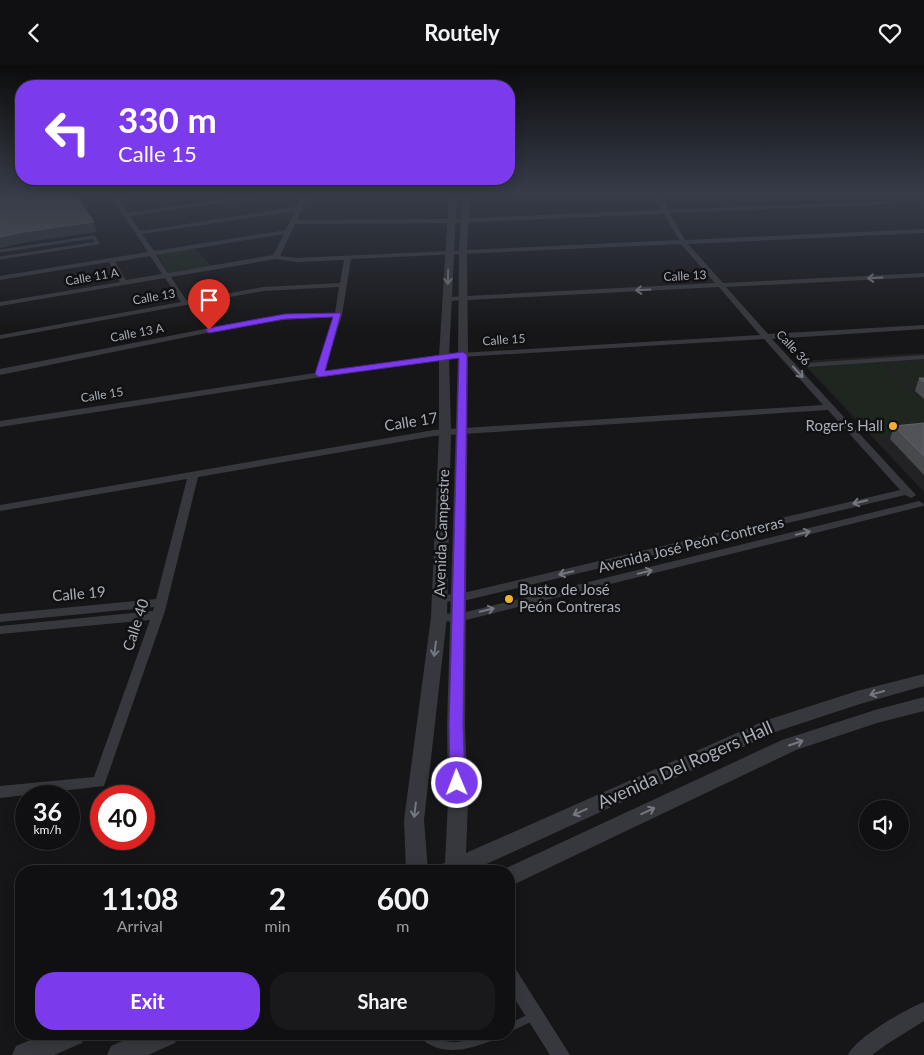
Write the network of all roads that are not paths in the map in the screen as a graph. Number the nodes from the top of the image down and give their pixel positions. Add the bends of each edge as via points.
1 (73, 240) edge
2 (96, 240) edge
3 (143, 240) edge
4 (234, 240) edge
5 (283, 240) edge
6 (457, 240) edge
7 (722, 240) edge
8 (683, 242) junction
9 (0, 251) edge
10 (152, 253) junction
11 (456, 253) junction
12 (276, 257) junction
13 (348, 257) junction
14 (0, 258) edge
15 (111, 260) junction
16 (924, 275) edge
17 (168, 276) junction
18 (0, 278) edge
19 (124, 283) junction
20 (343, 285) junction
21 (721, 286) junction
22 (455, 299) junction
23 (185, 303) junction
24 (0, 304) edge
25 (338, 315) junction
26 (924, 327) edge
27 (765, 336) junction
28 (0, 337) edge
29 (463, 355) junction
30 (444, 356) junction
31 (924, 357) edge
32 (808, 365) dead end
33 (0, 371) edge
34 (319, 374) junction
35 (830, 407) junction
36 (0, 423) edge
37 (462, 431) junction
38 (445, 432) junction
39 (193, 475) junction
40 (907, 491) junction
41 (922, 507) edge
42 (0, 508) edge
43 (701, 541) junction
44 (713, 555) junction
45 (440, 598) junction
46 (459, 598) junction
47 (159, 609) junction
48 (439, 617) junction
49 (458, 617) junction
50 (0, 618) edge
51 (0, 630) edge
52 (924, 680) edge
53 (924, 704) edge
54 (0, 792) edge
55 (417, 865) edge
56 (453, 865) edge
57 (465, 865) edge
58 (515, 874) edge
59 (515, 983) edge
60 (924, 1011) edge
61 (536, 1016) junction
62 (515, 1026) edge
63 (60, 1040) edge
64 (153, 1040) edge
65 (425, 1040) edge
66 (486, 1040) edge
67 (25, 1055) edge
68 (120, 1055) edge
69 (560, 1055) edge
70 (857, 1055) edge

1 - 9 lane
2 - 14 lane via 98,243
3 - 10 street
4 - 10 street
5 - 12 street
6 - 11 street, Avenida Campestre
7 - 8 street, Calle 11 A
8 - 11 street, Calle 11 A
8 - 21 street, Calle 36
10 - 15 street
10 - 17 street
11 - 13 street, Calle 11 A
11 - 22 street, Avenida Campestre
12 - 13 street, Calle 11 A via 297,260
12 - 17 street, Calle 11 A
13 - 20 street
15 - 18 street
15 - 19 street
16 -> 21 street, Calle 13
17 - 19 street, Calle 11 A
17 - 23 street
19 - 24 street, Calle 11 A
20 - 23 street, Calle 13 via 262,289
20 - 25 street
21 -> 22 street, Calle 13
21 - 27 street, Calle 36
22 - 29 street, Avenida Campestre
22 - 30 street, Avenida Campestre
23 - 28 street, Calle 13
25 - 33 street, Calle 13 A via 266,319
25 - 34 street
26 - 27 street, Calle 15
27 - 29 street, Calle 15
27 -> 35 street, Calle 36
29 - 30 street, Calle 15
29 - 37 street, Avenida Campestre
30 - 34 street, Calle 15
30 - 38 street, Avenida Campestre
31 - 32 lane
34 - 36 street, Calle 15
35 - 37 street, Calle 17
35 - 40 street, Calle 36
37 - 38 street, Calle 17
37 - 46 street, Avenida Campestre
38 - 39 street, Calle 17
38 - 45 street, Avenida Campestre
39 - 42 street, Calle 17
39 - 47 street, Calle 40
40 - 41 street, Calle 36
40 -> 43 street, Avenida José Peón Contreras
44 -> 41 street, Avenida José Peón Contreras
43 - 44 street
43 -> 46 street, Avenida José Peón Contreras
49 -> 44 street, Avenida José Peón Contreras
45 - 46 street, Avenida José Peón Contreras
45 - 48 street, Avenida Campestre
46 - 49 street, Avenida Campestre
47 - 50 street, Calle 19
47 - 51 street, Calle 19
47 - 54 street, Calle 40 via 99,782
48 - 49 street, Avenida José Peón Contreras
48 -> 55 street, Avenida Campestre via 414,819
49 - 56 street, Avenida Campestre via 458,802
52 -> 57 street, Avenida Del Rogers Hall via 771,725
58 -> 53 street, Avenida Del Rogers Hall via 790,745
59 - 61 street
60 - 70 street
61 - 62 lane
61 - 69 street
63 - 67 street
64 - 68 street
65 - 66 lane via 441,1052 461,1052

